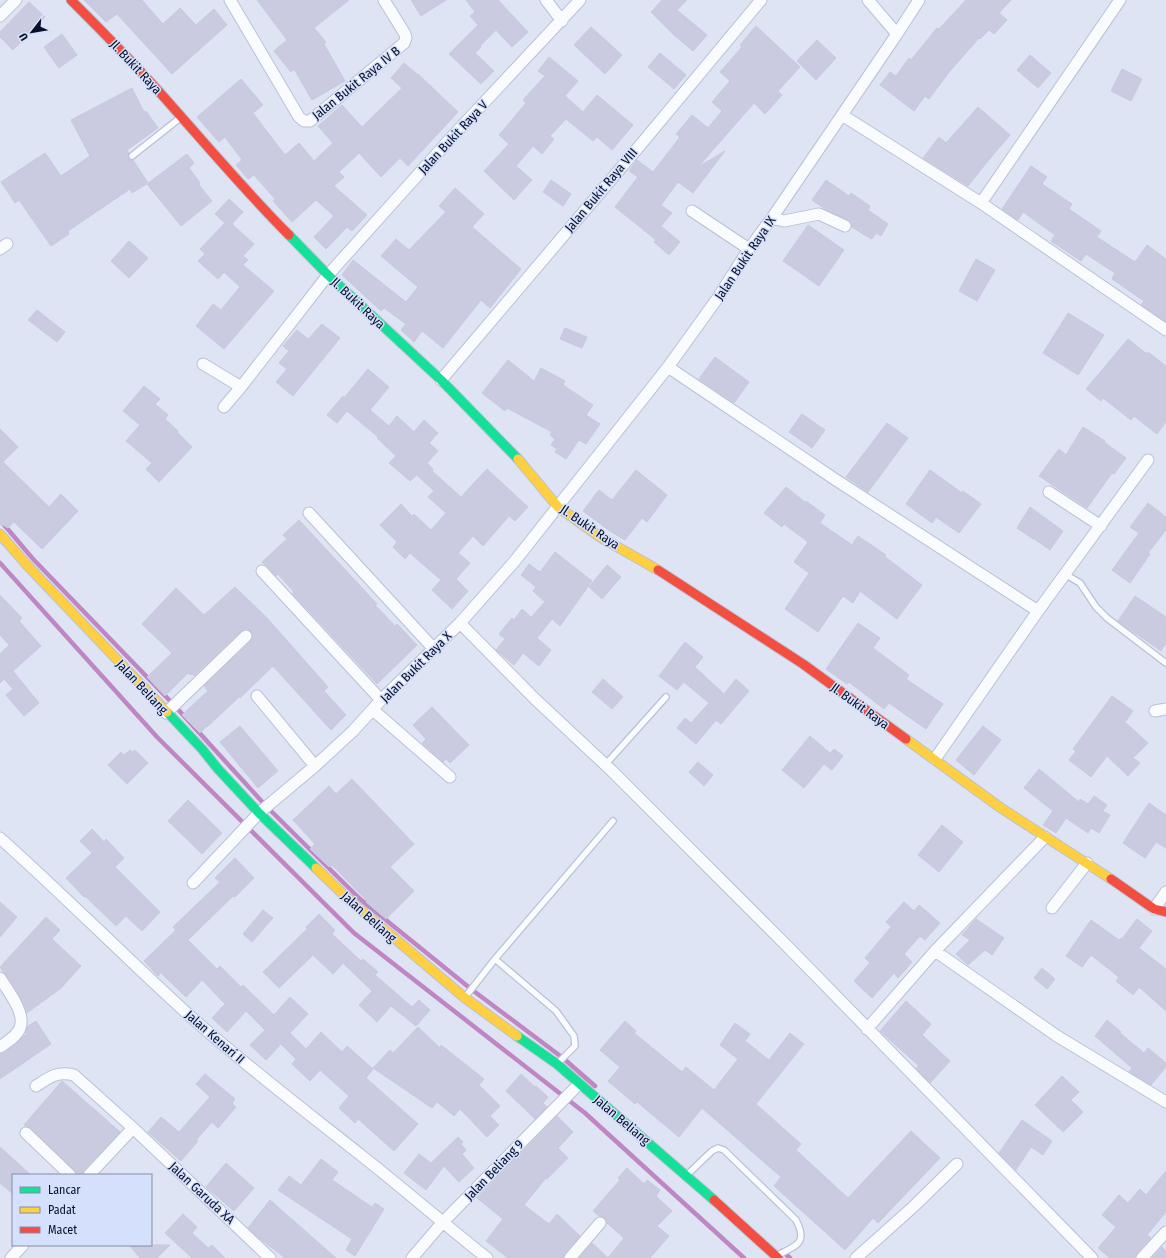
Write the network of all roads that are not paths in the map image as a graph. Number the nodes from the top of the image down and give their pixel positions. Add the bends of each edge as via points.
1 (16, 0) edge
2 (71, 0) edge
3 (230, 0) edge
4 (384, 0) edge
5 (546, 0) edge
6 (580, 0) edge
7 (761, 0) edge
8 (868, 0) edge
9 (919, 0) edge
10 (1120, 0) edge
11 (0, 16) edge
12 (562, 21) junction
13 (897, 34) junction
14 (842, 115) junction
15 (180, 117) junction
16 (132, 156) dead end
17 (981, 203) junction
18 (692, 211) dead end
19 (772, 218) junction
20 (845, 226) dead end
21 (749, 250) junction
22 (328, 275) junction
23 (1166, 330) edge
24 (203, 364) dead end
25 (668, 367) junction
26 (441, 380) junction
27 (241, 387) junction
28 (224, 406) dead end
29 (1148, 460) dead end
30 (1049, 492) dead end
31 (558, 507) junction
32 (309, 513) dead end
33 (1101, 526) junction
34 (0, 534) edge
35 (262, 571) dead end
36 (1065, 574) junction
37 (1038, 611) junction
38 (460, 623) junction
39 (246, 636) dead end
40 (434, 649) junction
41 (1166, 663) edge
42 (257, 696) dead end
43 (666, 697) dead end
44 (381, 700) junction
45 (373, 710) junction
46 (166, 713) junction
47 (935, 759) junction
48 (605, 764) junction
49 (314, 766) junction
50 (450, 777) dead end
51 (259, 813) junction
52 (613, 821) dead end
53 (0, 838) edge
54 (1045, 838) junction
55 (1087, 863) junction
56 (193, 884) dead end
57 (1166, 892) edge
58 (1052, 908) dead end
59 (1154, 909) junction
60 (1166, 912) edge
61 (935, 951) junction
62 (495, 959) junction
63 (0, 978) edge
64 (465, 998) junction
65 (868, 1029) junction
66 (0, 1047) edge
67 (557, 1064) junction
68 (579, 1084) junction
69 (36, 1086) dead end
70 (1166, 1102) edge
71 (133, 1128) junction
72 (26, 1133) dead end
73 (957, 1164) dead end
74 (69, 1174) edge
75 (90, 1174) edge
76 (687, 1175) junction
77 (442, 1223) junction
78 (600, 1223) dead end
79 (1166, 1232) edge
80 (22, 1246) edge
81 (777, 1257) edge
82 (10, 1258) edge
83 (270, 1258) edge
84 (412, 1258) edge
85 (487, 1258) edge
86 (570, 1258) edge
87 (856, 1258) edge
88 (1092, 1258) edge
89 (1142, 1258) edge

1 - 11 street
2 - 15 street, Jl. Bukit Raya via 152,84
3 - 4 street, Jalan Bukit Raya IV B via 299,117 304,121 310,121 404,43 405,34
5 - 12 street
6 - 12 street, Jalan Bukit Raya V
7 - 26 street, Jalan Bukit Raya VIII
8 - 13 street
9 - 13 street, Jalan Bukit Raya IX
10 - 17 street
12 - 22 street, Jalan Bukit Raya V via 450,139
13 - 14 street, Jalan Bukit Raya IX
14 - 17 street
14 - 19 street, Jalan Bukit Raya IX
15 - 16 lane
15 - 22 street, Jl. Bukit Raya via 253,199
17 - 23 street
18 - 21 street
19 - 20 street via 784,221 819,214
19 - 21 street, Jalan Bukit Raya IX
21 - 25 street, Jalan Bukit Raya IX
22 - 26 street, Jl. Bukit Raya
22 - 27 street, Jalan Bukit Raya V
24 - 27 street
25 - 31 street, Jalan Bukit Raya IX
25 - 37 street
26 - 31 street, Jl. Bukit Raya via 512,451
27 - 28 street, Jalan Bukit Raya V
29 - 33 street
30 - 33 street
31 - 38 street, Jalan Bukit Raya X
31 - 47 street, Jl. Bukit Raya via 600,537 648,564 803,664
32 - 40 street
33 - 36 street
34 - 46 street, Jalan Beliang
35 - 44 street
36 - 37 street
36 - 41 lane via 1080,583 1096,608 1107,618
37 - 47 street
38 - 40 street, Jalan Bukit Raya X
38 - 48 street via 535,699
39 - 46 street
40 - 44 street, Jalan Bukit Raya X
42 - 49 street
43 - 48 lane
44 - 45 street, Jalan Bukit Raya X
45 - 49 street, Jalan Bukit Raya X
45 - 50 street
46 - 51 street, Jalan Beliang
47 - 54 street, Jl. Bukit Raya
48 - 65 street
49 - 51 street, Jalan Bukit Raya X
51 - 56 street, Jalan Bukit Raya X
51 - 64 street, Jalan Beliang via 346,897
52 - 62 lane
53 - 77 street, Jalan Kenari II via 192,1018
54 - 55 street, Jl. Bukit Raya
54 - 61 street
55 - 58 street
55 - 59 street, Jl. Bukit Raya
57 - 59 street
59 - 60 street, Jl. Bukit Raya
61 - 65 street
61 - 70 street via 1057,1036
62 - 64 lane
62 - 67 lane via 556,1011 572,1031 575,1046
63 - 66 street via 22,1018 17,1033
64 - 67 street, Jalan Beliang
65 - 88 street
67 - 68 street, Jalan Beliang
68 - 76 street, Jalan Beliang
68 - 77 street, Jalan Beliang 9
69 - 71 street, Jalan Garuda XA via 58,1074 74,1075
71 - 75 street
71 - 83 street, Jalan Garuda XA
72 - 74 street
73 - 87 street
76 - 81 street, Jalan Beliang
76 - 81 lane via 712,1151 718,1148 724,1150 796,1220 801,1230 800,1239 795,1246
77 - 84 street, Jalan Beliang 9
77 - 85 street, Jalan Kenari II
78 - 86 street
79 - 89 street
80 - 82 street

